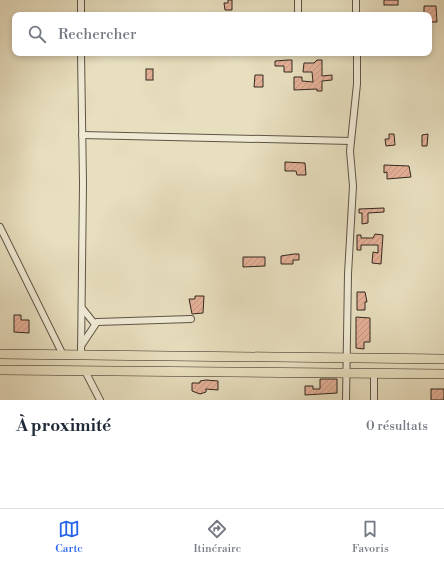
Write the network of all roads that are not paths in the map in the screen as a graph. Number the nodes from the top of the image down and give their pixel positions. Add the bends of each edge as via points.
1 (81, 0) edge
2 (298, 0) edge
3 (356, 0) edge
4 (81, 12) edge
5 (298, 12) edge
6 (356, 12) edge
7 (81, 56) edge
8 (357, 56) edge
9 (82, 135) junction
10 (351, 142) junction
11 (0, 226) edge
12 (82, 308) junction
13 (191, 319) dead end
14 (94, 323) junction
15 (81, 350) junction
16 (0, 354) edge
17 (63, 355) junction
18 (347, 358) junction
19 (444, 359) edge
20 (0, 370) edge
21 (85, 371) junction
22 (348, 373) junction
23 (374, 373) junction
24 (444, 374) edge
25 (100, 400) edge
26 (346, 400) edge
27 (374, 400) edge

1 - 4 street
2 - 5 street
3 - 6 street
7 - 9 street
8 - 10 street
9 - 10 street
9 - 12 street
10 - 18 street via 353,186
11 - 17 street
12 - 14 street
12 - 15 street
13 - 14 street via 106,320
14 - 15 street
15 - 17 highway
15 - 18 highway
16 - 17 highway
18 - 19 highway
18 - 22 street
20 - 21 highway
21 - 22 highway
21 - 25 street
22 - 23 highway
22 - 26 street
23 - 24 highway
23 - 27 street

